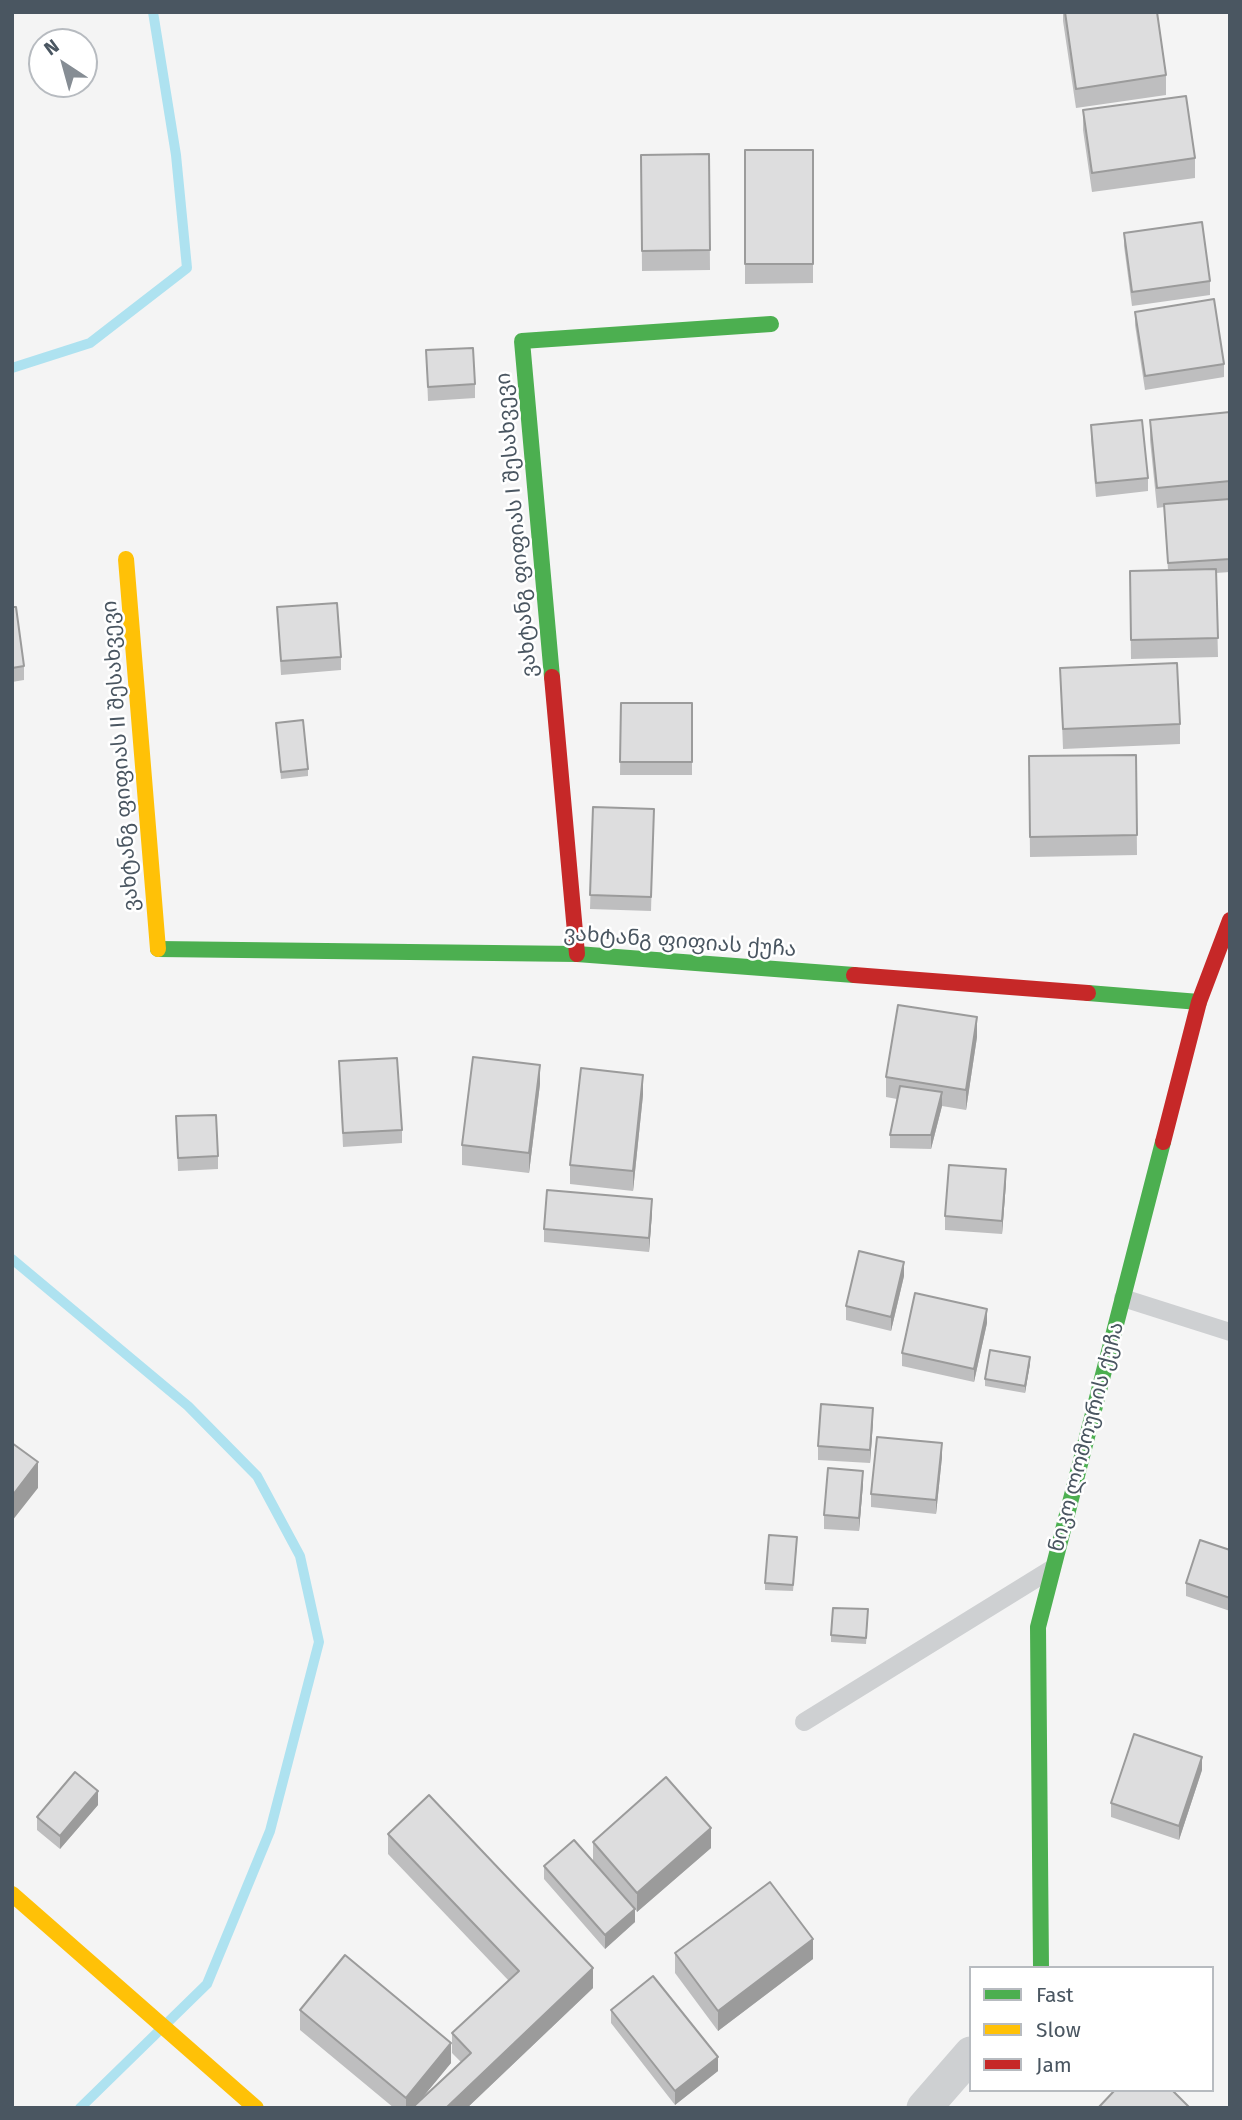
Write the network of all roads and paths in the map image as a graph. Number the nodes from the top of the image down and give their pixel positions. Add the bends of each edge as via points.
1 (771, 324) dead end
2 (126, 559) dead end
3 (1230, 920) edge
4 (157, 949) joint
5 (577, 954) junction
6 (1199, 1002) junction
7 (1123, 1298) junction
8 (1230, 1332) edge
9 (1053, 1568) junction
10 (804, 1723) dead end
11 (12, 1894) edge
12 (1041, 1966) edge
13 (969, 2055) edge
14 (256, 2108) edge
15 (924, 2108) edge

1 - 5 street, ვახტანგ ფიფიას I შესახვევი via 522,341
2 - 4 street, ვახტანგ ფიფიას II შესახვევი
3 - 6 street, ნიკო ლომოურის ქუჩა
4 - 5 street, ვახტანგ ფიფიას ქუჩა
5 - 6 street, ვახტანგ ფიფიას ქუჩა
6 - 7 street, ნიკო ლომოურის ქუჩა
7 - 8 lane
7 - 9 street, ნიკო ლომოურის ქუჩა
9 - 10 lane
9 - 12 street, ნიკო ლომოურის ქუჩა via 1038,1627
11 - 14 street
13 - 15 street

